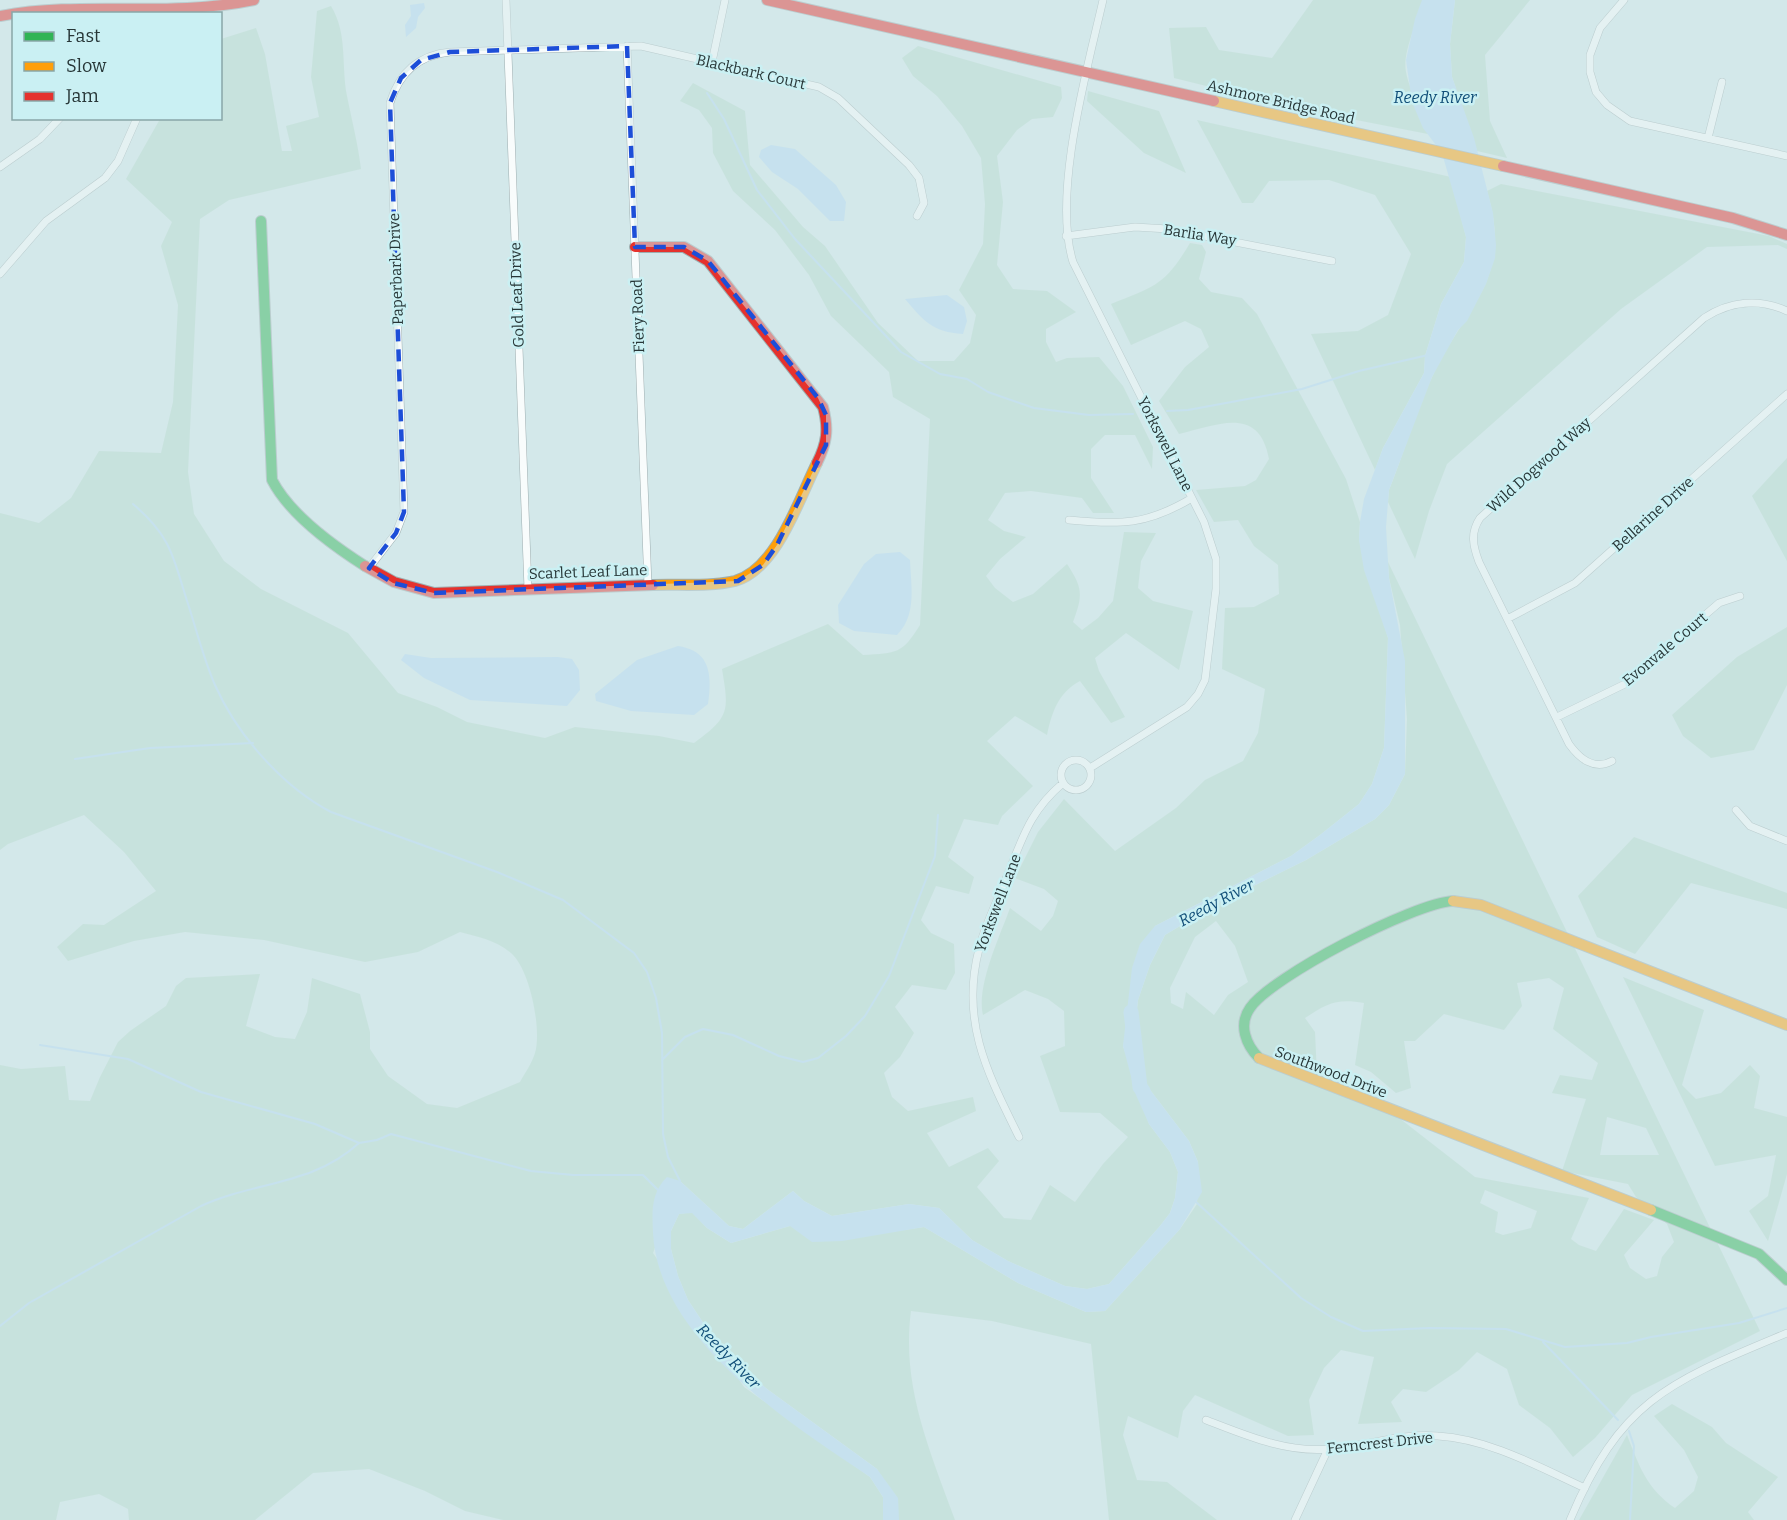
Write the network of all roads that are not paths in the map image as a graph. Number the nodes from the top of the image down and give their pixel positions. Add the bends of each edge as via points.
1 (254, 0) edge
2 (506, 0) edge
3 (725, 0) edge
4 (767, 0) edge
5 (1103, 0) edge
6 (1624, 0) edge
7 (197, 10) edge
8 (224, 10) edge
9 (15, 12) edge
10 (627, 46) junction
11 (508, 50) junction
12 (712, 62) junction
13 (1086, 72) junction
14 (1722, 82) dead end
15 (58, 120) edge
16 (136, 120) edge
17 (1708, 138) junction
18 (1787, 156) edge
19 (0, 167) edge
20 (917, 216) dead end
21 (261, 221) dead end
22 (1787, 235) edge
23 (1066, 236) junction
24 (635, 247) junction
25 (1332, 261) dead end
26 (0, 274) edge
27 (1787, 311) edge
28 (1787, 394) edge
29 (1192, 498) junction
30 (1069, 520) dead end
31 (369, 568) junction
32 (648, 585) junction
33 (528, 589) junction
34 (1740, 596) dead end
35 (1509, 618) junction
36 (1557, 717) junction
37 (1612, 761) dead end
38 (1090, 768) junction
39 (1063, 783) junction
40 (1736, 810) dead end
41 (1787, 840) edge
42 (1787, 1025) edge
43 (1019, 1137) dead end
44 (1787, 1280) edge
45 (1787, 1333) edge
46 (1206, 1420) dead end
47 (1328, 1449) junction
48 (1585, 1488) junction
49 (1295, 1520) edge
50 (1570, 1520) edge

1 - 8 street
2 - 11 street, Gold Leaf Drive
3 - 12 street
4 - 13 street, Ashmore Bridge Road
5 - 13 street, Yorkswell Lane
6 - 17 street via 1600,28 1590,55 1596,92 1630,121
7 - 8 street
7 - 9 street via 76,1
10 - 11 street, Blackbark Court
10 - 12 street, Blackbark Court
10 - 24 street, Fiery Road
11 - 31 street, Paperbark Drive via 432,55 408,70 390,103 405,504 396,533
11 - 33 street, Gold Leaf Drive
12 - 20 street, Blackbark Court via 819,87 838,98 919,178 924,203
13 - 22 street, Ashmore Bridge Road via 1733,218
13 - 23 street, Yorkswell Lane via 1064,215
14 - 17 street
15 - 19 street
16 - 26 street via 105,178 46,222
17 - 18 street
21 - 31 street, Scarlet Leaf Lane via 272,480 290,506
23 - 25 street, Barlia Way via 1135,226 1168,229
23 - 29 street, Yorkswell Lane via 1073,262
24 - 32 street, Fiery Road
24 - 32 street, Scarlet Leaf Lane via 684,248 708,261 818,399 828,427 821,458 763,566 730,582
27 - 35 street, Wild Dogwood Way via 1748,303 1723,308 1704,318 1480,518 1473,532 1473,546
28 - 35 street, Bellarine Drive via 1575,584
29 - 30 street via 1162,514 1132,523
29 - 38 street, Yorkswell Lane via 1212,540 1217,574 1205,680 1187,707
31 - 33 street, Scarlet Leaf Lane via 393,583 423,592
32 - 33 street, Scarlet Leaf Lane
34 - 36 street, Evonvale Court via 1719,603 1625,684
35 - 36 street, Wild Dogwood Way
36 - 37 street, Wild Dogwood Way via 1579,757 1592,764
38 - 39 street via 1091,779 1085,787 1076,790
38 - 39 street via 1079,760 1069,761 1061,773
39 - 43 street, Yorkswell Lane via 1047,796 1031,820 982,936 975,972 972,1000 981,1054 988,1077
40 - 41 street via 1750,826
42 - 44 street, Southwood Drive via 1481,905 1459,900 1400,915 1271,988 1249,1008 1244,1029 1250,1047 1264,1062 1717,1235 1759,1254
45 - 48 street via 1708,1366 1658,1394 1615,1435
46 - 47 street, Ferncrest Drive via 1284,1446
47 - 48 street, Ferncrest Drive via 1422,1436 1451,1437 1504,1453
47 - 49 street
48 - 50 street

